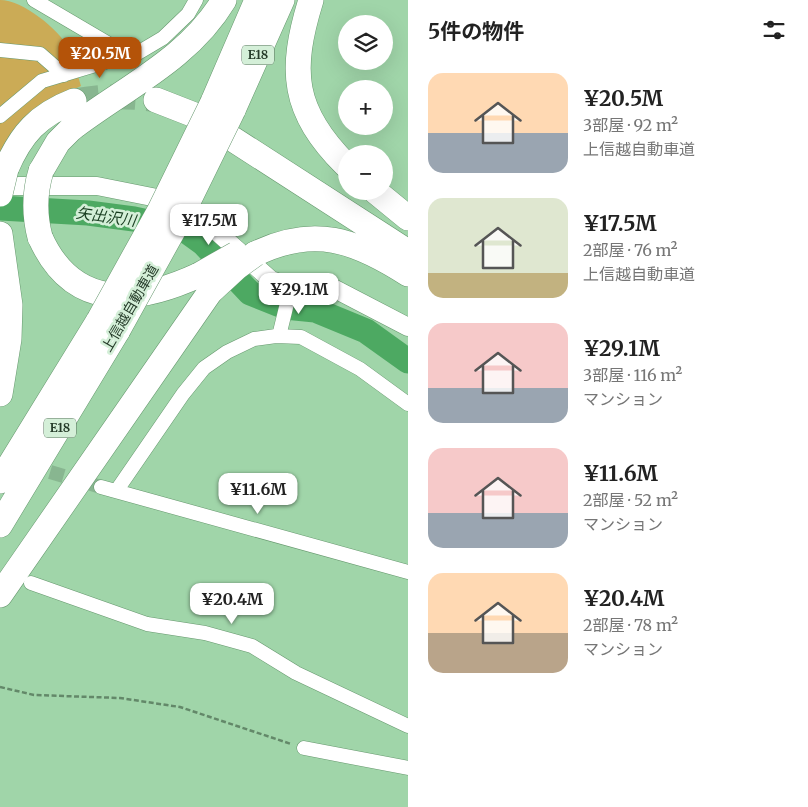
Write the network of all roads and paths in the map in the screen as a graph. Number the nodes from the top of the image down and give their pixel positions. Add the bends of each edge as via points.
1 (34, 0) edge
2 (196, 0) edge
3 (224, 0) edge
4 (257, 0) edge
5 (282, 0) edge
6 (311, 0) edge
7 (0, 50) edge
8 (131, 57) junction
9 (64, 75) junction
10 (156, 100) tunnel mouth
11 (74, 101) tunnel mouth
12 (223, 106) junction
13 (0, 116) edge
14 (338, 156) edge
15 (3, 177) edge
16 (0, 194) edge
17 (386, 200) edge
18 (408, 218) edge
19 (0, 234) edge
20 (408, 252) edge
21 (408, 274) edge
22 (205, 283) junction
23 (290, 291) junction
24 (108, 325) junction
25 (408, 327) edge
26 (280, 332) junction
27 (0, 394) edge
28 (408, 404) edge
29 (0, 481) edge
30 (101, 487) tunnel mouth
31 (118, 490) junction
32 (0, 525) edge
33 (408, 572) edge
34 (32, 583) dead end
35 (0, 595) edge
36 (0, 687) edge
37 (408, 726) edge
38 (304, 748) joint
39 (408, 768) edge

1 - 8 street
2 - 8 street via 188,14 163,38
3 - 22 highway, bridge via 205,25 170,60 71,129 58,142 41,171 34,202 36,221 47,252 60,269 91,291 109,296 149,294
4 - 12 highway, 上信越自動車道 / E18
5 - 12 highway, 上信越自動車道 / E18
6 - 14 highway via 298,51 298,73 302,96 319,135
7 - 9 street via 40,54
8 - 9 street
9 - 13 street via 42,81
10 - 20 highway via 197,116
11 - 15 highway via 55,108 37,121 13,152
12 - 24 highway, 上信越自動車道 / E18, bridge via 160,210
15 - 16 highway, bridge
15 - 23 street via 97,186 172,201 197,214 271,280
17 - 18 highway
19 - 27 highway via 10,305 9,339
21 - 22 highway, bridge via 371,252 350,244 306,236 266,241
22 - 35 highway
23 - 25 street via 334,289
23 - 26 street
24 - 29 highway, 上信越自動車道 / E18
24 - 32 highway, 上信越自動車道 / E18
26 - 28 street via 301,337 360,370
26 - 31 street via 254,339 204,368
30 - 31 street
31 - 33 street
34 - 37 street via 147,624 205,633 252,646 296,673
36 - 38 path via 34,695 120,698 180,707
38 - 39 street

